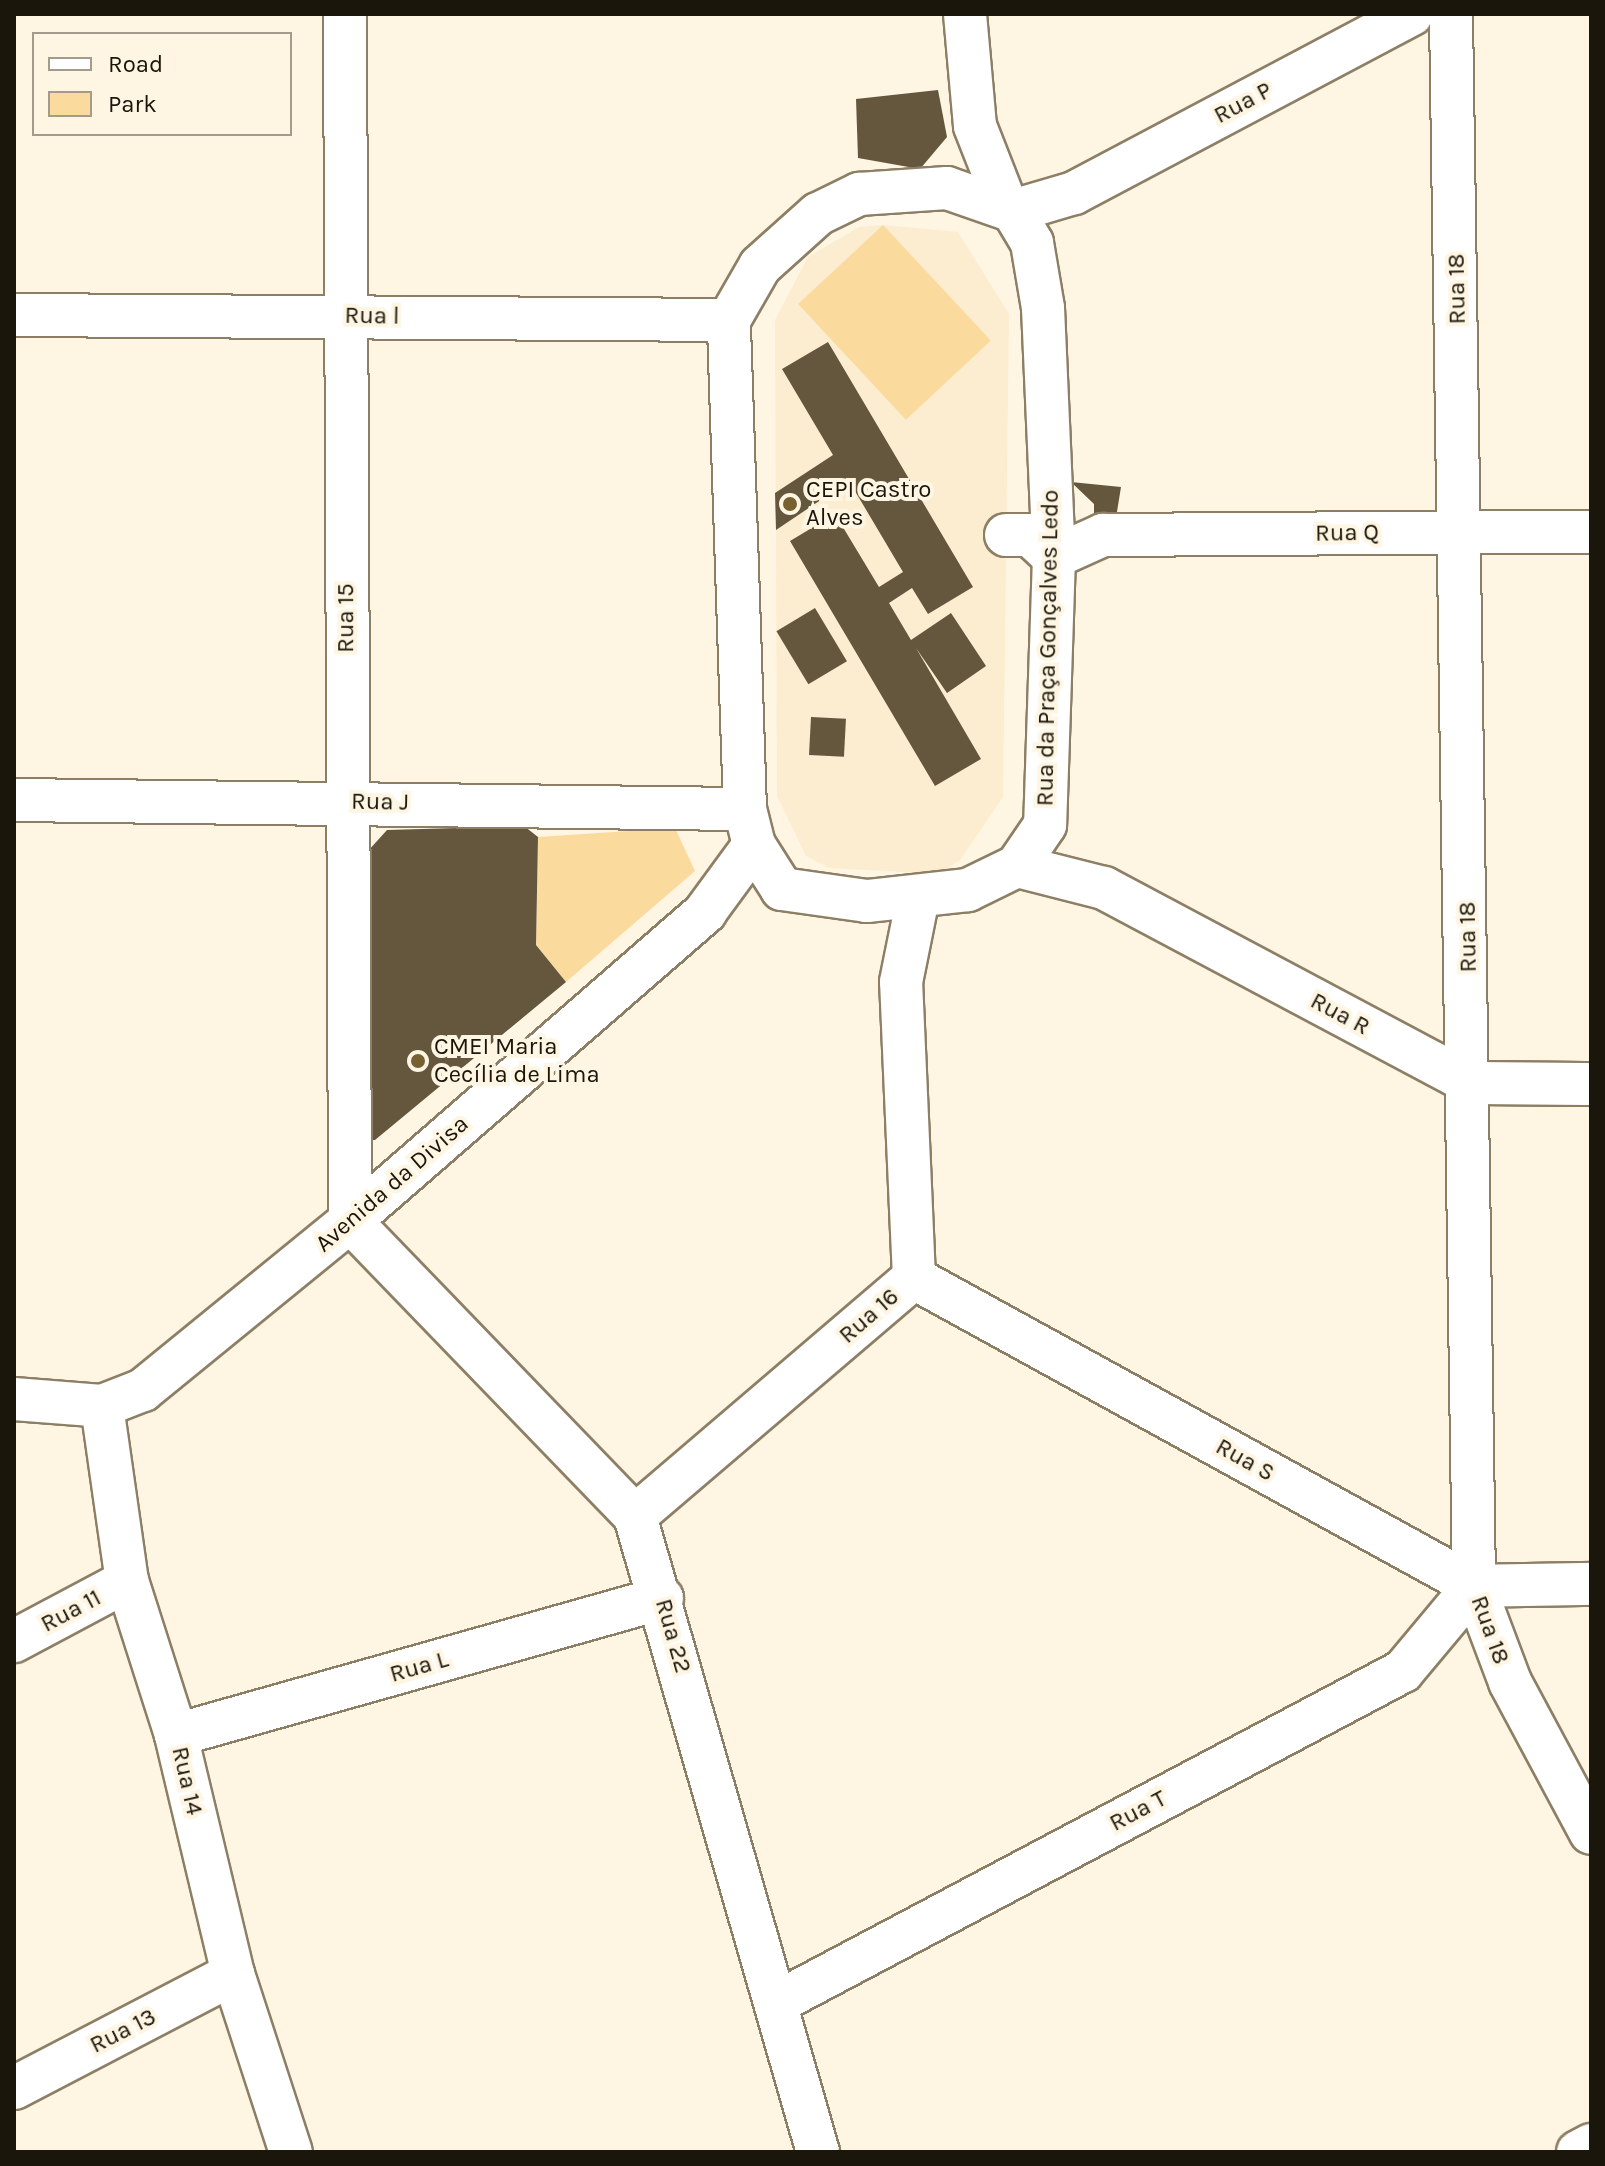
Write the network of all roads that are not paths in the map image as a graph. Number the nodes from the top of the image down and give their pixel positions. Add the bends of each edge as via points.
1 (345, 14) edge
2 (965, 14) edge
3 (1412, 14) edge
4 (1451, 14) edge
5 (975, 126) junction
6 (947, 188) junction
7 (1017, 220) junction
8 (14, 315) edge
9 (343, 316) junction
10 (729, 320) junction
11 (1462, 531) junction
12 (1591, 532) edge
13 (1036, 535) junction
14 (14, 800) edge
15 (347, 801) junction
16 (1045, 825) junction
17 (750, 827) junction
18 (1017, 866) junction
19 (1104, 888) junction
20 (782, 889) junction
21 (918, 898) junction
22 (867, 901) junction
23 (705, 912) junction
24 (901, 982) junction
25 (1470, 1083) junction
26 (1591, 1084) edge
27 (350, 1221) junction
28 (914, 1278) junction
29 (14, 1399) edge
30 (102, 1406) junction
31 (635, 1516) junction
32 (127, 1581) junction
33 (1591, 1584) edge
34 (1474, 1586) junction
35 (662, 1598) junction
36 (14, 1641) edge
37 (176, 1735) junction
38 (1591, 1833) edge
39 (233, 1974) junction
40 (776, 2003) junction
41 (14, 2088) edge
42 (1591, 2145) edge
43 (291, 2152) edge
44 (818, 2152) edge
45 (1578, 2152) edge

1 - 9 street, Rua 15
2 - 5 street
3 - 7 street, Rua P
4 - 11 street, Rua 18
5 - 6 street
5 - 7 street
6 - 7 street
6 - 10 street via 859,194 818,214 760,266
7 - 13 street, Rua da Praça Gonçalves Ledo
8 - 9 street, Rua l
9 - 10 street, Rua l
9 - 15 street, Rua 15
10 - 17 street
11 - 12 street, Rua Q
11 - 13 street, Rua Q
11 - 25 street, Rua 18
13 - 16 street, Rua da Praça Gonçalves Ledo
14 - 15 street, Rua J
15 - 17 street, Rua J
15 - 27 street, Rua 15
16 - 18 street, Rua da Praça Gonçalves Ledo
16 - 19 street, Rua R
17 - 20 street
17 - 23 street, Avenida da Divisa
18 - 19 street, Rua R
18 - 21 street, Rua da Praça Gonçalves Ledo via 968,890
19 - 25 street, Rua R
20 - 22 street, Rua da Praça Gonçalves Ledo
20 - 23 street, Avenida da Divisa
21 - 22 street, Rua da Praça Gonçalves Ledo
21 - 24 street, Rua 16
22 - 24 street, Rua 16
23 - 27 street, Avenida da Divisa
24 - 28 street, Rua 16
25 - 26 street, Rua R
25 - 34 street, Rua 18
27 - 30 street, Avenida da Divisa via 143,1390
27 - 31 street, Rua 22
28 - 31 street, Rua 16
28 - 34 street, Rua S
29 - 30 street
30 - 32 street, Rua 14
31 - 35 street, Rua 22
32 - 36 street, Rua 11
32 - 37 street, Rua 14
33 - 34 street, Rua S
34 - 38 street, Rua 18 via 1510,1682
34 - 40 street, Rua T via 1403,1671
35 - 37 street, Rua L
35 - 40 street, Rua 22
37 - 39 street, Rua 14
39 - 41 street, Rua 13
39 - 43 street, Rua 14
40 - 44 street, Rua 22
42 - 45 street

